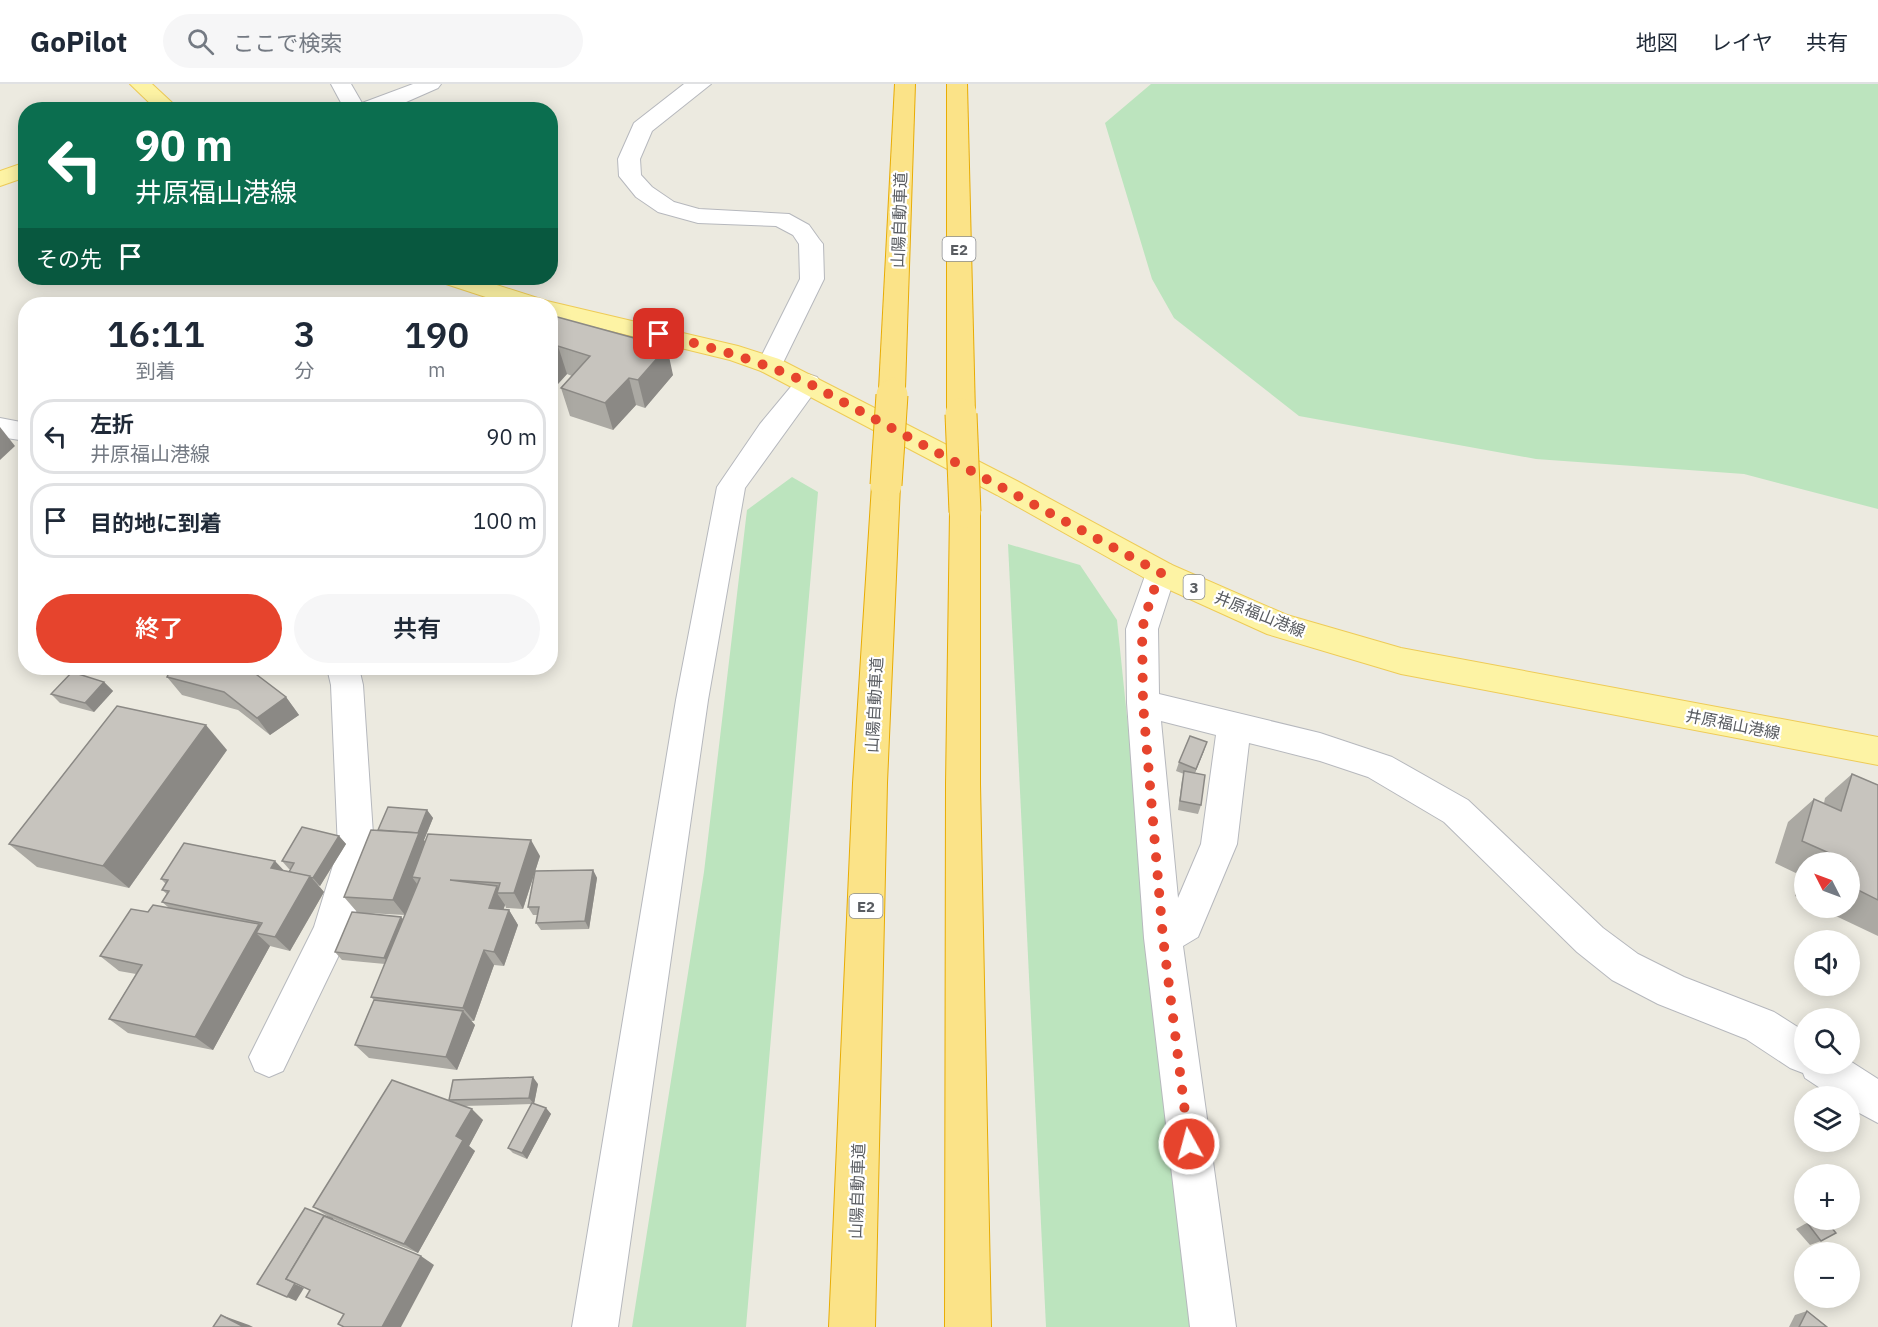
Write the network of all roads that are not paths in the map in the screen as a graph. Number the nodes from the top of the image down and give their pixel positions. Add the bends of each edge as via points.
1 (140, 84) edge
2 (341, 84) edge
3 (431, 84) edge
4 (701, 84) edge
5 (905, 84) edge
6 (957, 84) edge
7 (161, 102) edge
8 (352, 102) edge
9 (388, 102) edge
10 (18, 172) edge
11 (0, 179) edge
12 (467, 285) edge
13 (493, 297) edge
14 (558, 310) edge
15 (770, 365) junction
16 (808, 383) junction
17 (0, 427) edge
18 (18, 432) edge
19 (1161, 573) junction
20 (345, 675) edge
21 (1143, 704) junction
22 (1234, 724) junction
23 (1878, 751) edge
24 (1163, 938) junction
25 (1794, 1047) edge
26 (269, 1057) dead end
27 (1834, 1074) edge
28 (1878, 1103) edge
29 (595, 1327) edge
30 (852, 1327) edge
31 (968, 1327) edge
32 (1213, 1327) edge

1 - 7 main road
2 - 8 street
3 - 9 street
4 - 15 street via 642,128 629,159 630,176 666,207 698,216 781,219 801,231 811,244 812,279
5 - 30 highway, 山陽自動車道 / E2, bridge via 870,783
6 - 31 highway, E2, bridge via 964,512
10 - 11 main road
12 - 13 main road
14 - 15 main road, 井原福山港線 / 3
15 - 16 main road, 井原福山港線 / 3
16 - 19 main road, 井原福山港線 / 3
16 - 29 street via 731,487 692,700
17 - 18 street
19 - 21 street via 1142,629
19 - 23 main road, 井原福山港線 / 3 via 1278,625 1401,661
20 - 26 street via 356,849 332,930
21 - 22 street
21 - 24 street
22 - 24 street via 1219,844 1185,925
22 - 25 street via 1380,767 1456,811 1590,940 1625,967 1672,991 1760,1025
24 - 32 street
27 - 28 street

